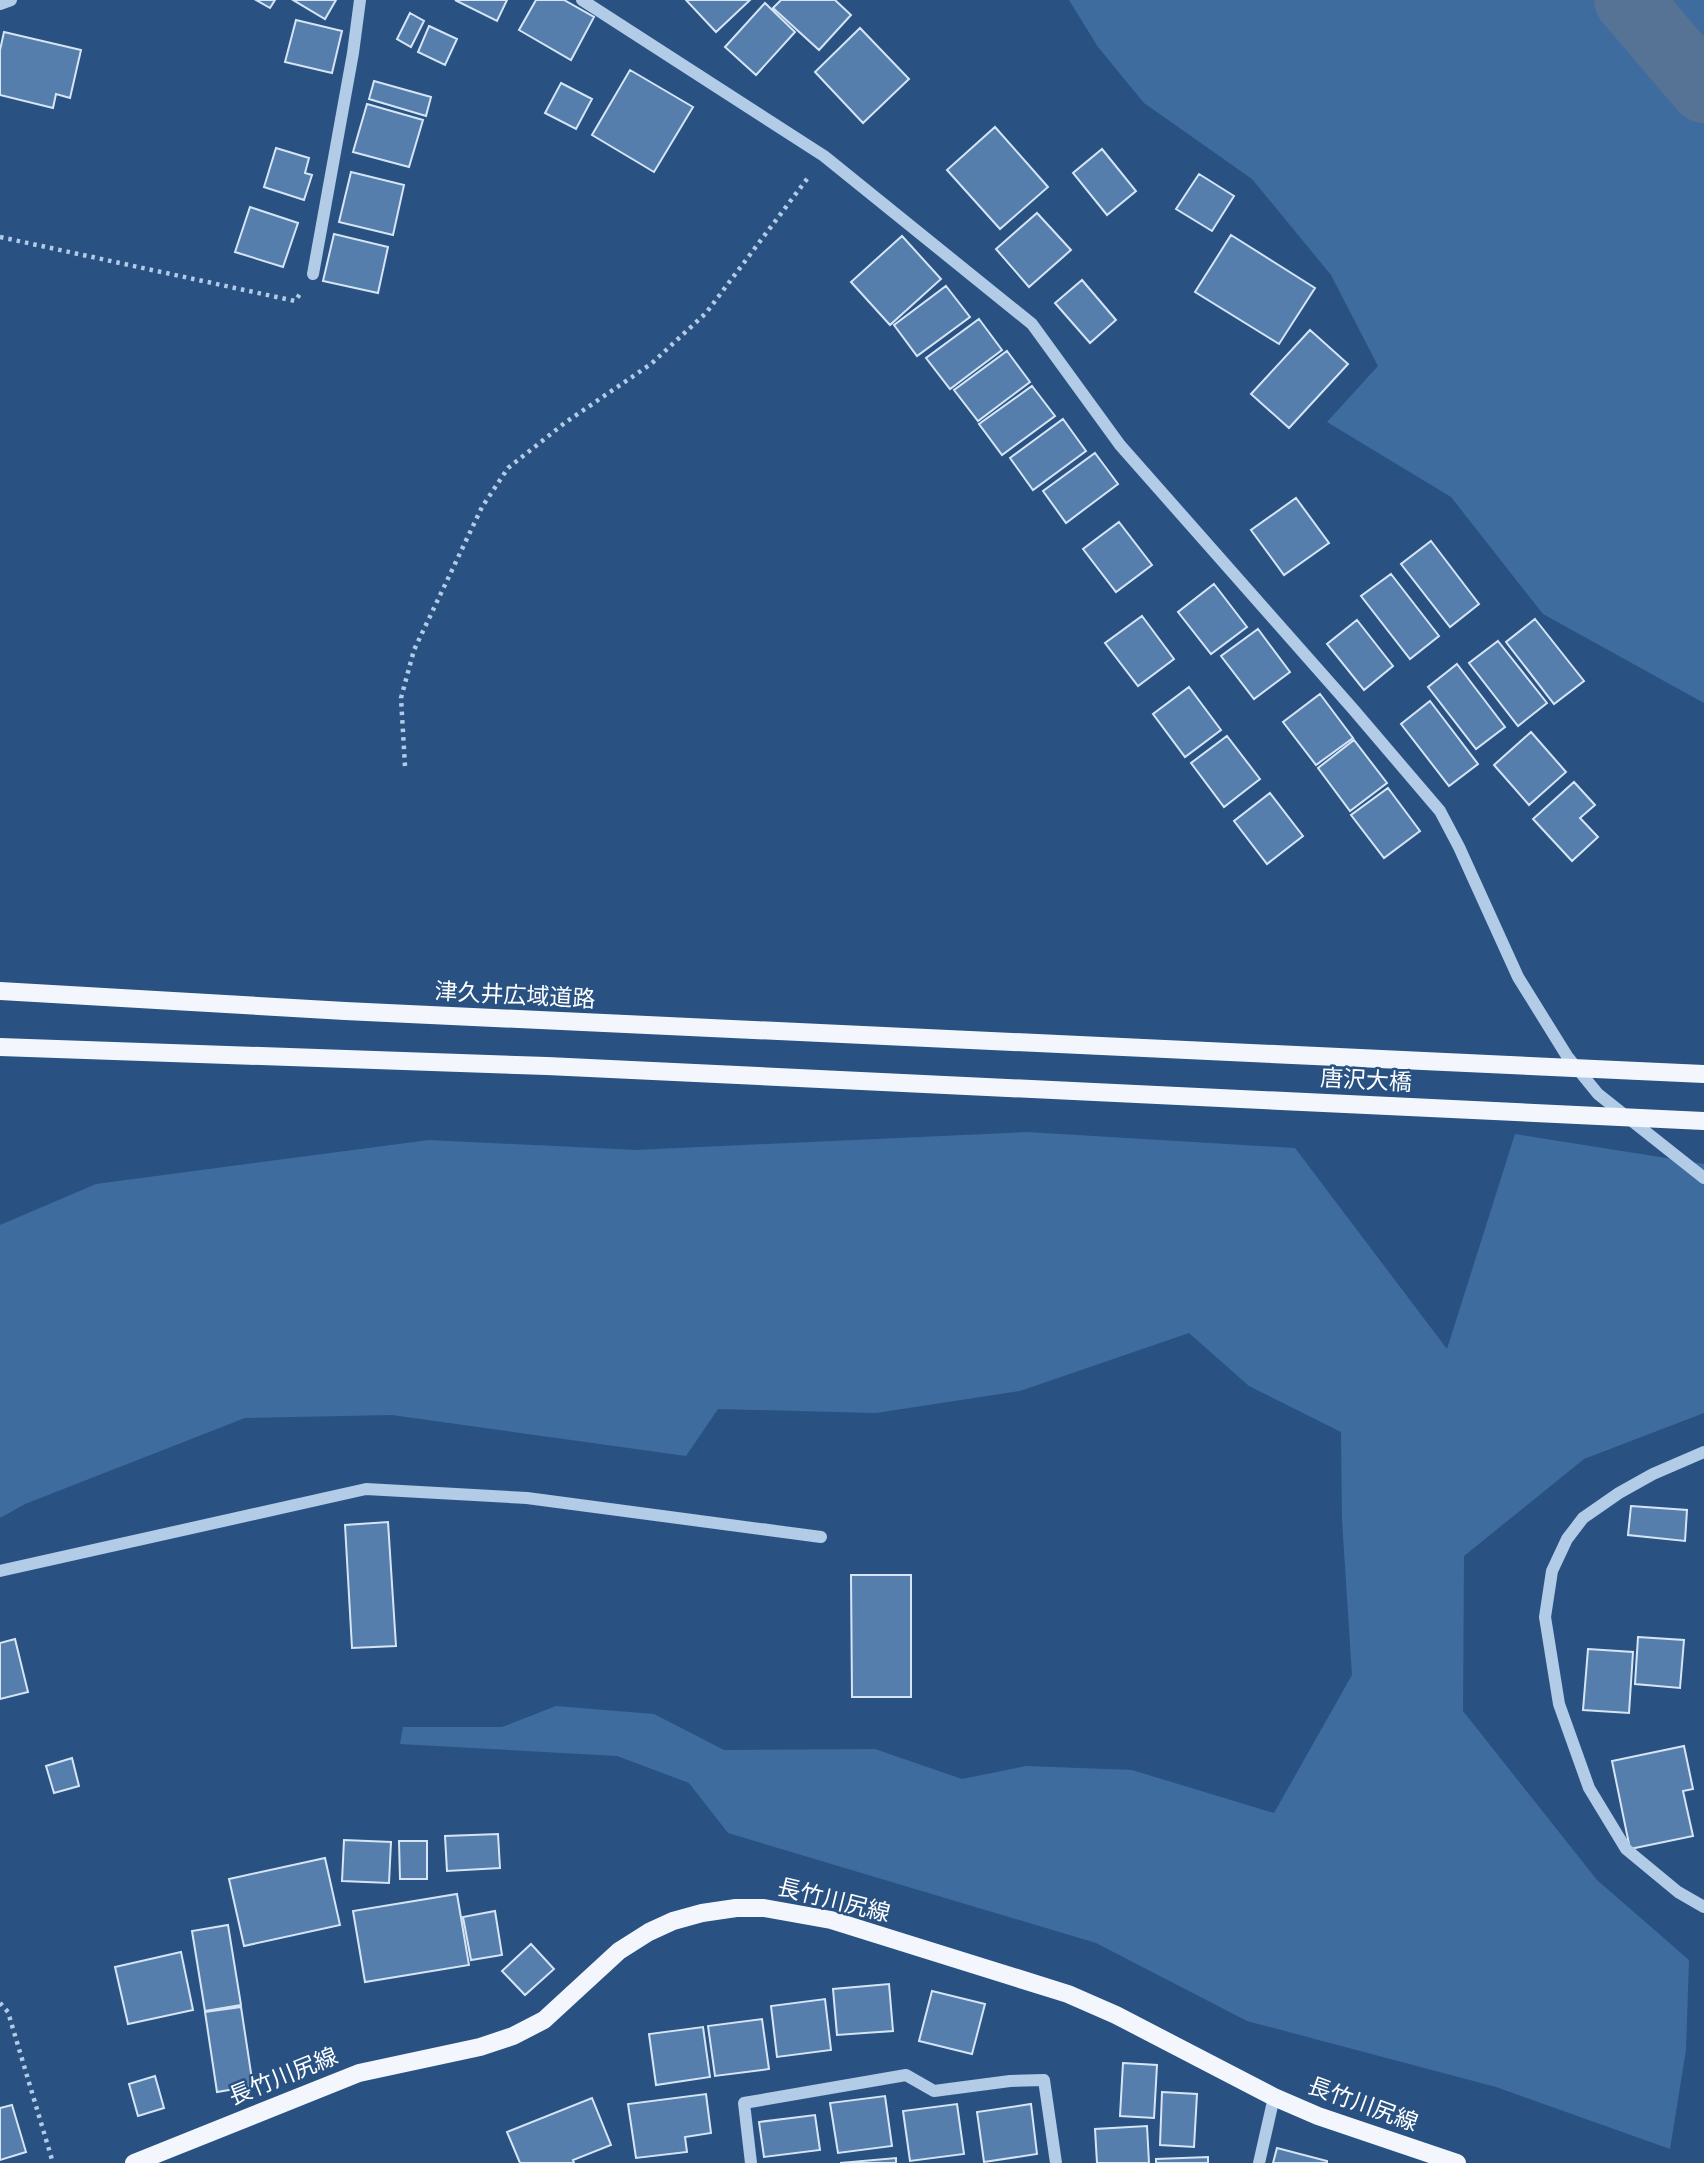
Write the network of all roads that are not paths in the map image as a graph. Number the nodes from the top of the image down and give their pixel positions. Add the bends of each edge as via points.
1 (11, 0) edge
2 (360, 0) edge
3 (582, 0) edge
4 (0, 4) edge
5 (313, 274) road end
6 (0, 991) edge
7 (1028, 1043) joint
8 (0, 1047) edge
9 (1704, 1074) edge
10 (1704, 1121) edge
11 (1704, 1178) edge
12 (1704, 1452) edge
13 (821, 1537) dead end
14 (0, 1571) edge
15 (1704, 1907) edge
16 (1274, 2097) junction
17 (134, 2163) edge
18 (751, 2163) edge
19 (1056, 2163) edge
20 (1259, 2163) edge
21 (1457, 2163) edge

1 - 4 street
2 - 5 street
3 - 11 street via 824,156 1032,324 1121,445 1440,811 1518,977 1567,1056 1598,1094
6 - 7 main road, 津久井広域道路
7 - 9 main road, 唐沢大橋
8 - 10 main road, 唐沢大橋 via 547,1066
12 - 15 street via 1653,1474 1583,1518 1552,1571 1545,1617 1559,1704 1589,1788 1626,1849
13 - 14 street via 527,1498 366,1489
16 - 17 main road, 長竹川尻線 via 1116,2015 1052,1988 831,1920 775,1909 736,1908 687,1917 649,1932 619,1951 544,2020 513,2036 359,2073
16 - 20 street
16 - 21 main road, 長竹川尻線
18 - 19 street via 744,2103 906,2075 934,2091 1044,2080

